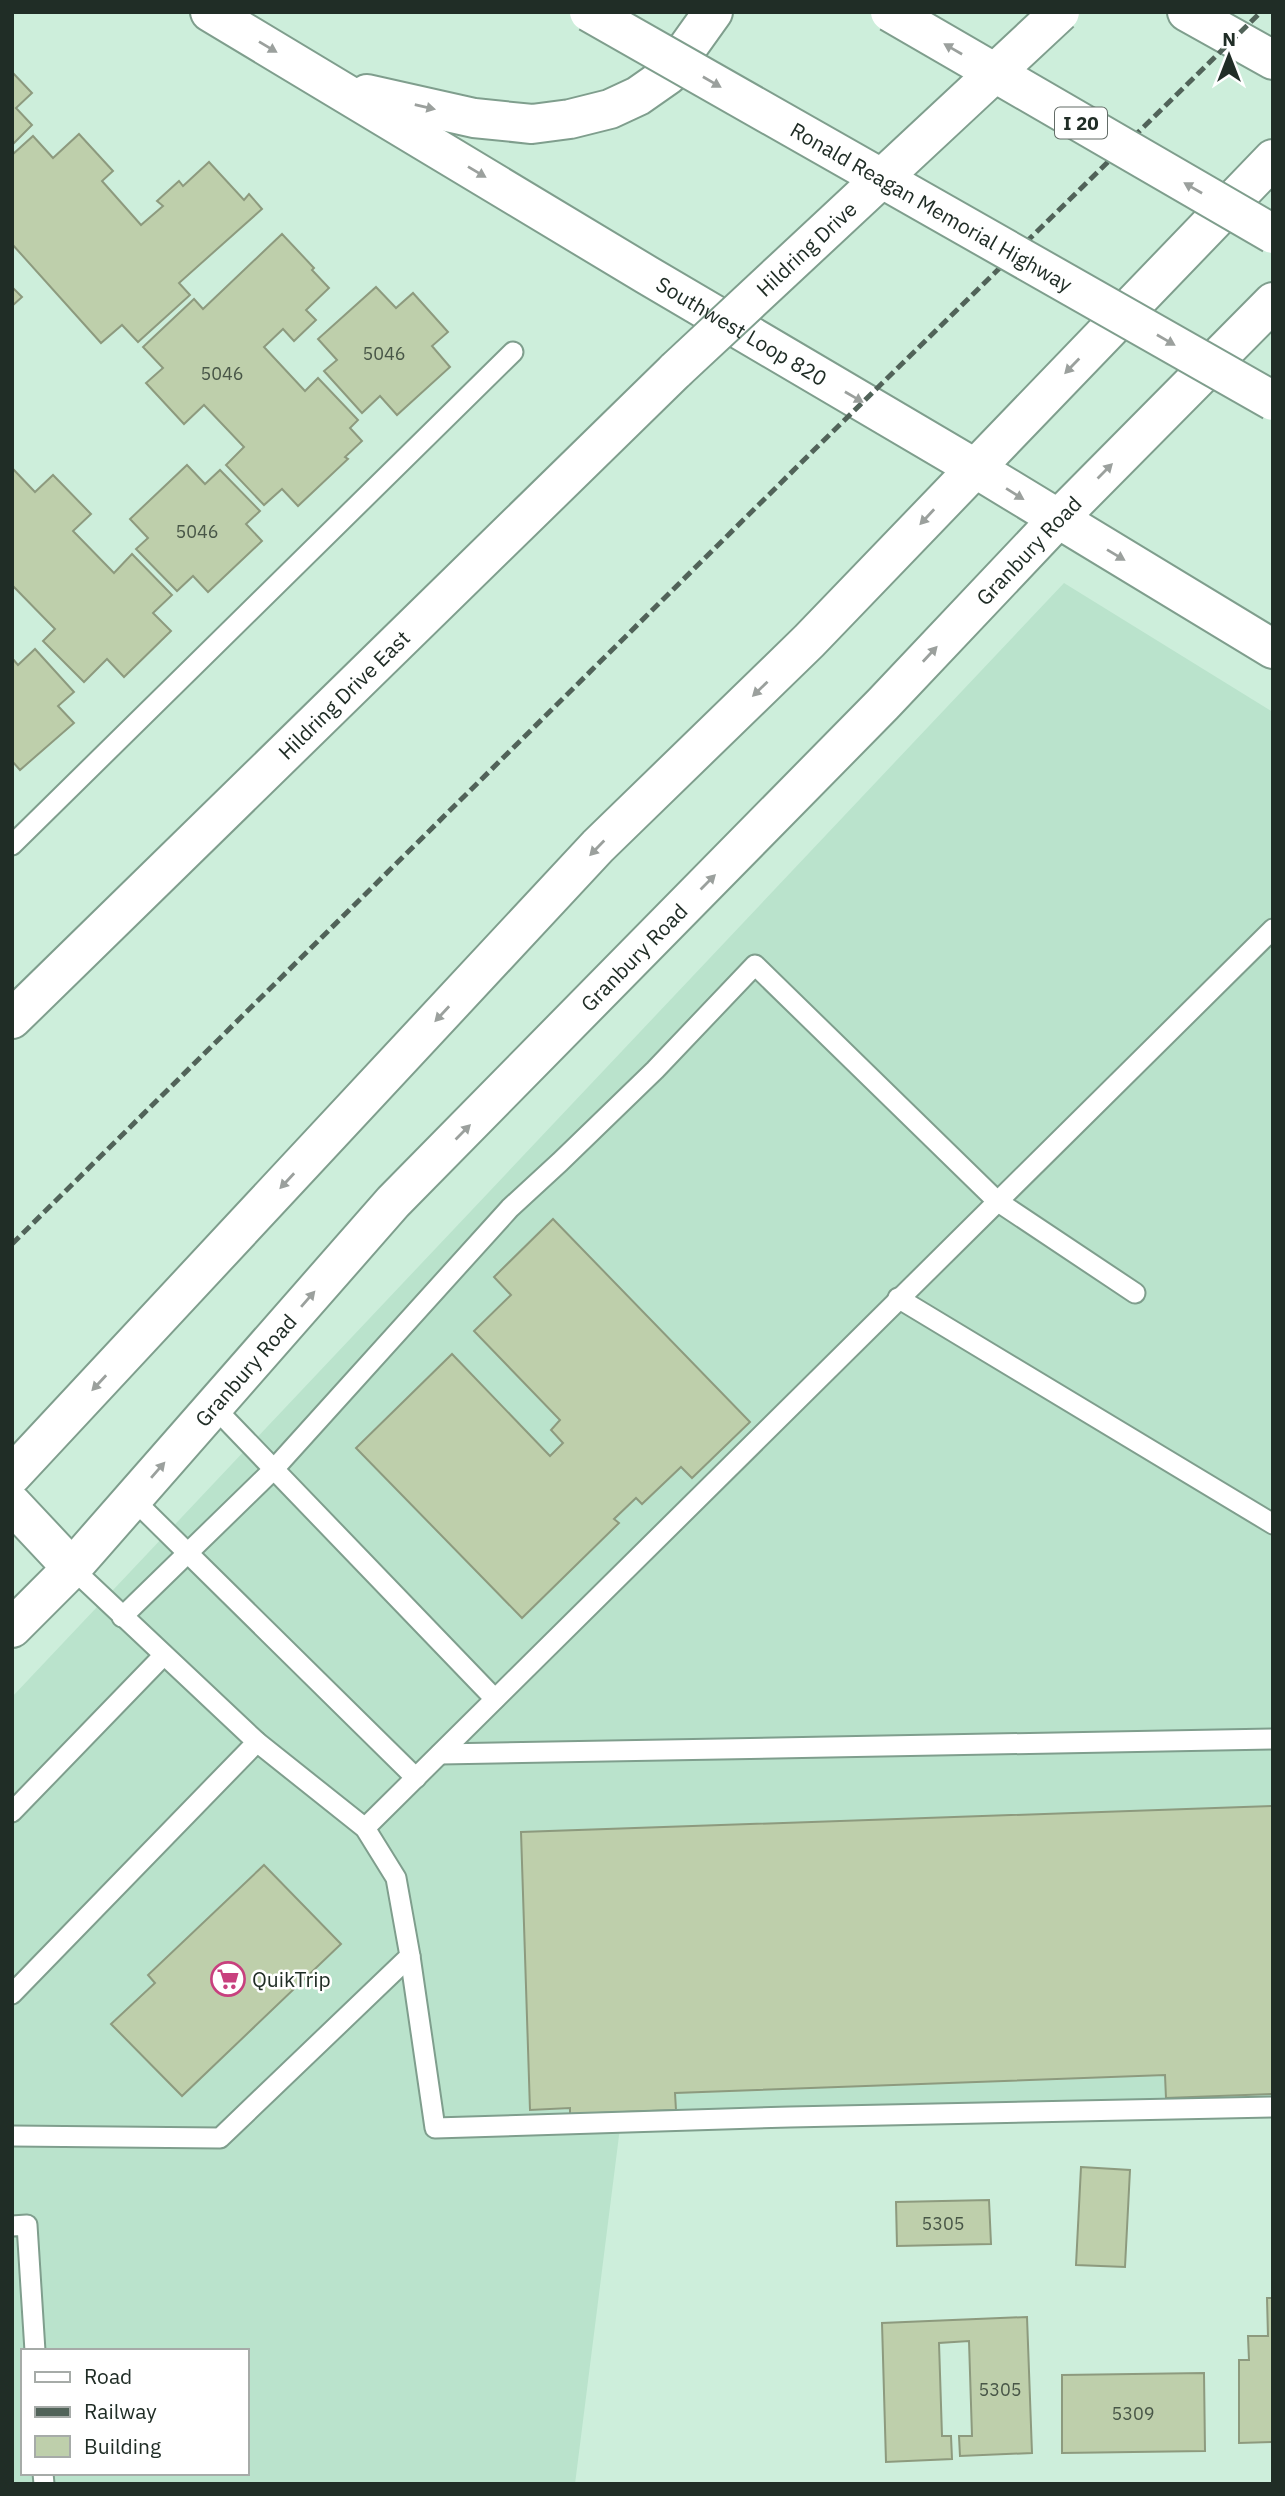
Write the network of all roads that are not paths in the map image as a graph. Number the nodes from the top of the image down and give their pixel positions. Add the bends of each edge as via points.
1 (210, 12) edge
2 (589, 12) edge
3 (713, 12) edge
4 (890, 12) edge
5 (1060, 12) edge
6 (1187, 12) edge
7 (1273, 60) edge
8 (334, 86) junction
9 (1273, 159) edge
10 (1273, 234) edge
11 (1273, 302) edge
12 (513, 352) dead end
13 (676, 370) joint
14 (1273, 401) edge
15 (974, 467) junction
16 (1058, 520) junction
17 (1273, 649) edge
18 (12, 845) edge
19 (1273, 929) edge
20 (12, 1019) edge
21 (997, 1201) junction
22 (1135, 1293) dead end
23 (898, 1298) junction
24 (214, 1407) junction
25 (274, 1469) junction
26 (12, 1475) edge
27 (133, 1499) junction
28 (12, 1504) edge
29 (1273, 1524) edge
30 (188, 1555) junction
31 (72, 1568) junction
32 (122, 1617) junction
33 (12, 1628) edge
34 (164, 1655) junction
35 (495, 1699) junction
36 (1273, 1739) edge
37 (257, 1742) junction
38 (440, 1754) junction
39 (416, 1778) junction
40 (12, 1812) edge
41 (365, 1828) junction
42 (410, 1956) junction
43 (12, 1994) edge
44 (1273, 2107) edge
45 (12, 2136) edge
46 (12, 2226) edge
47 (35, 2349) edge

1 -> 8 main road, Southwest Loop 820
2 -> 14 main road, Ronald Reagan Memorial Highway, bridge
8 -> 3 main road via 474,117 532,124 570,119 610,109 668,75
10 -> 4 main road, I 20, bridge
5 - 13 main road, Hildring Drive, bridge
6 - 7 main road
8 -> 15 main road, Southwest Loop 820
9 -> 15 main road
16 -> 11 main road, Granbury Road
12 - 18 lane
13 - 20 main road, Hildring Drive East
15 -> 16 main road, Southwest Loop 820
15 -> 26 main road via 809,641 598,846
16 -> 17 main road, Southwest Loop 820
24 -> 16 main road, Granbury Road via 393,1202
19 - 21 lane
21 - 22 lane
21 - 23 lane
21 - 25 lane via 755,965 655,1070 510,1208
23 - 29 lane
23 - 35 lane
24 - 25 lane
27 -> 24 main road, Granbury Road
25 - 30 lane
25 - 35 lane
27 - 30 lane
27 - 31 main road, Granbury Road
28 - 31 main road
30 - 32 lane
30 - 39 lane
31 - 32 lane
31 - 33 main road, Granbury Road
32 - 34 lane
34 - 37 lane
34 - 40 lane
35 - 38 lane
36 - 38 lane
37 - 41 lane
37 - 43 lane
38 - 39 lane
39 - 41 lane
41 - 42 lane via 396,1878
42 - 44 lane via 435,2128
42 - 45 lane via 220,2138
46 - 47 lane via 27,2225

